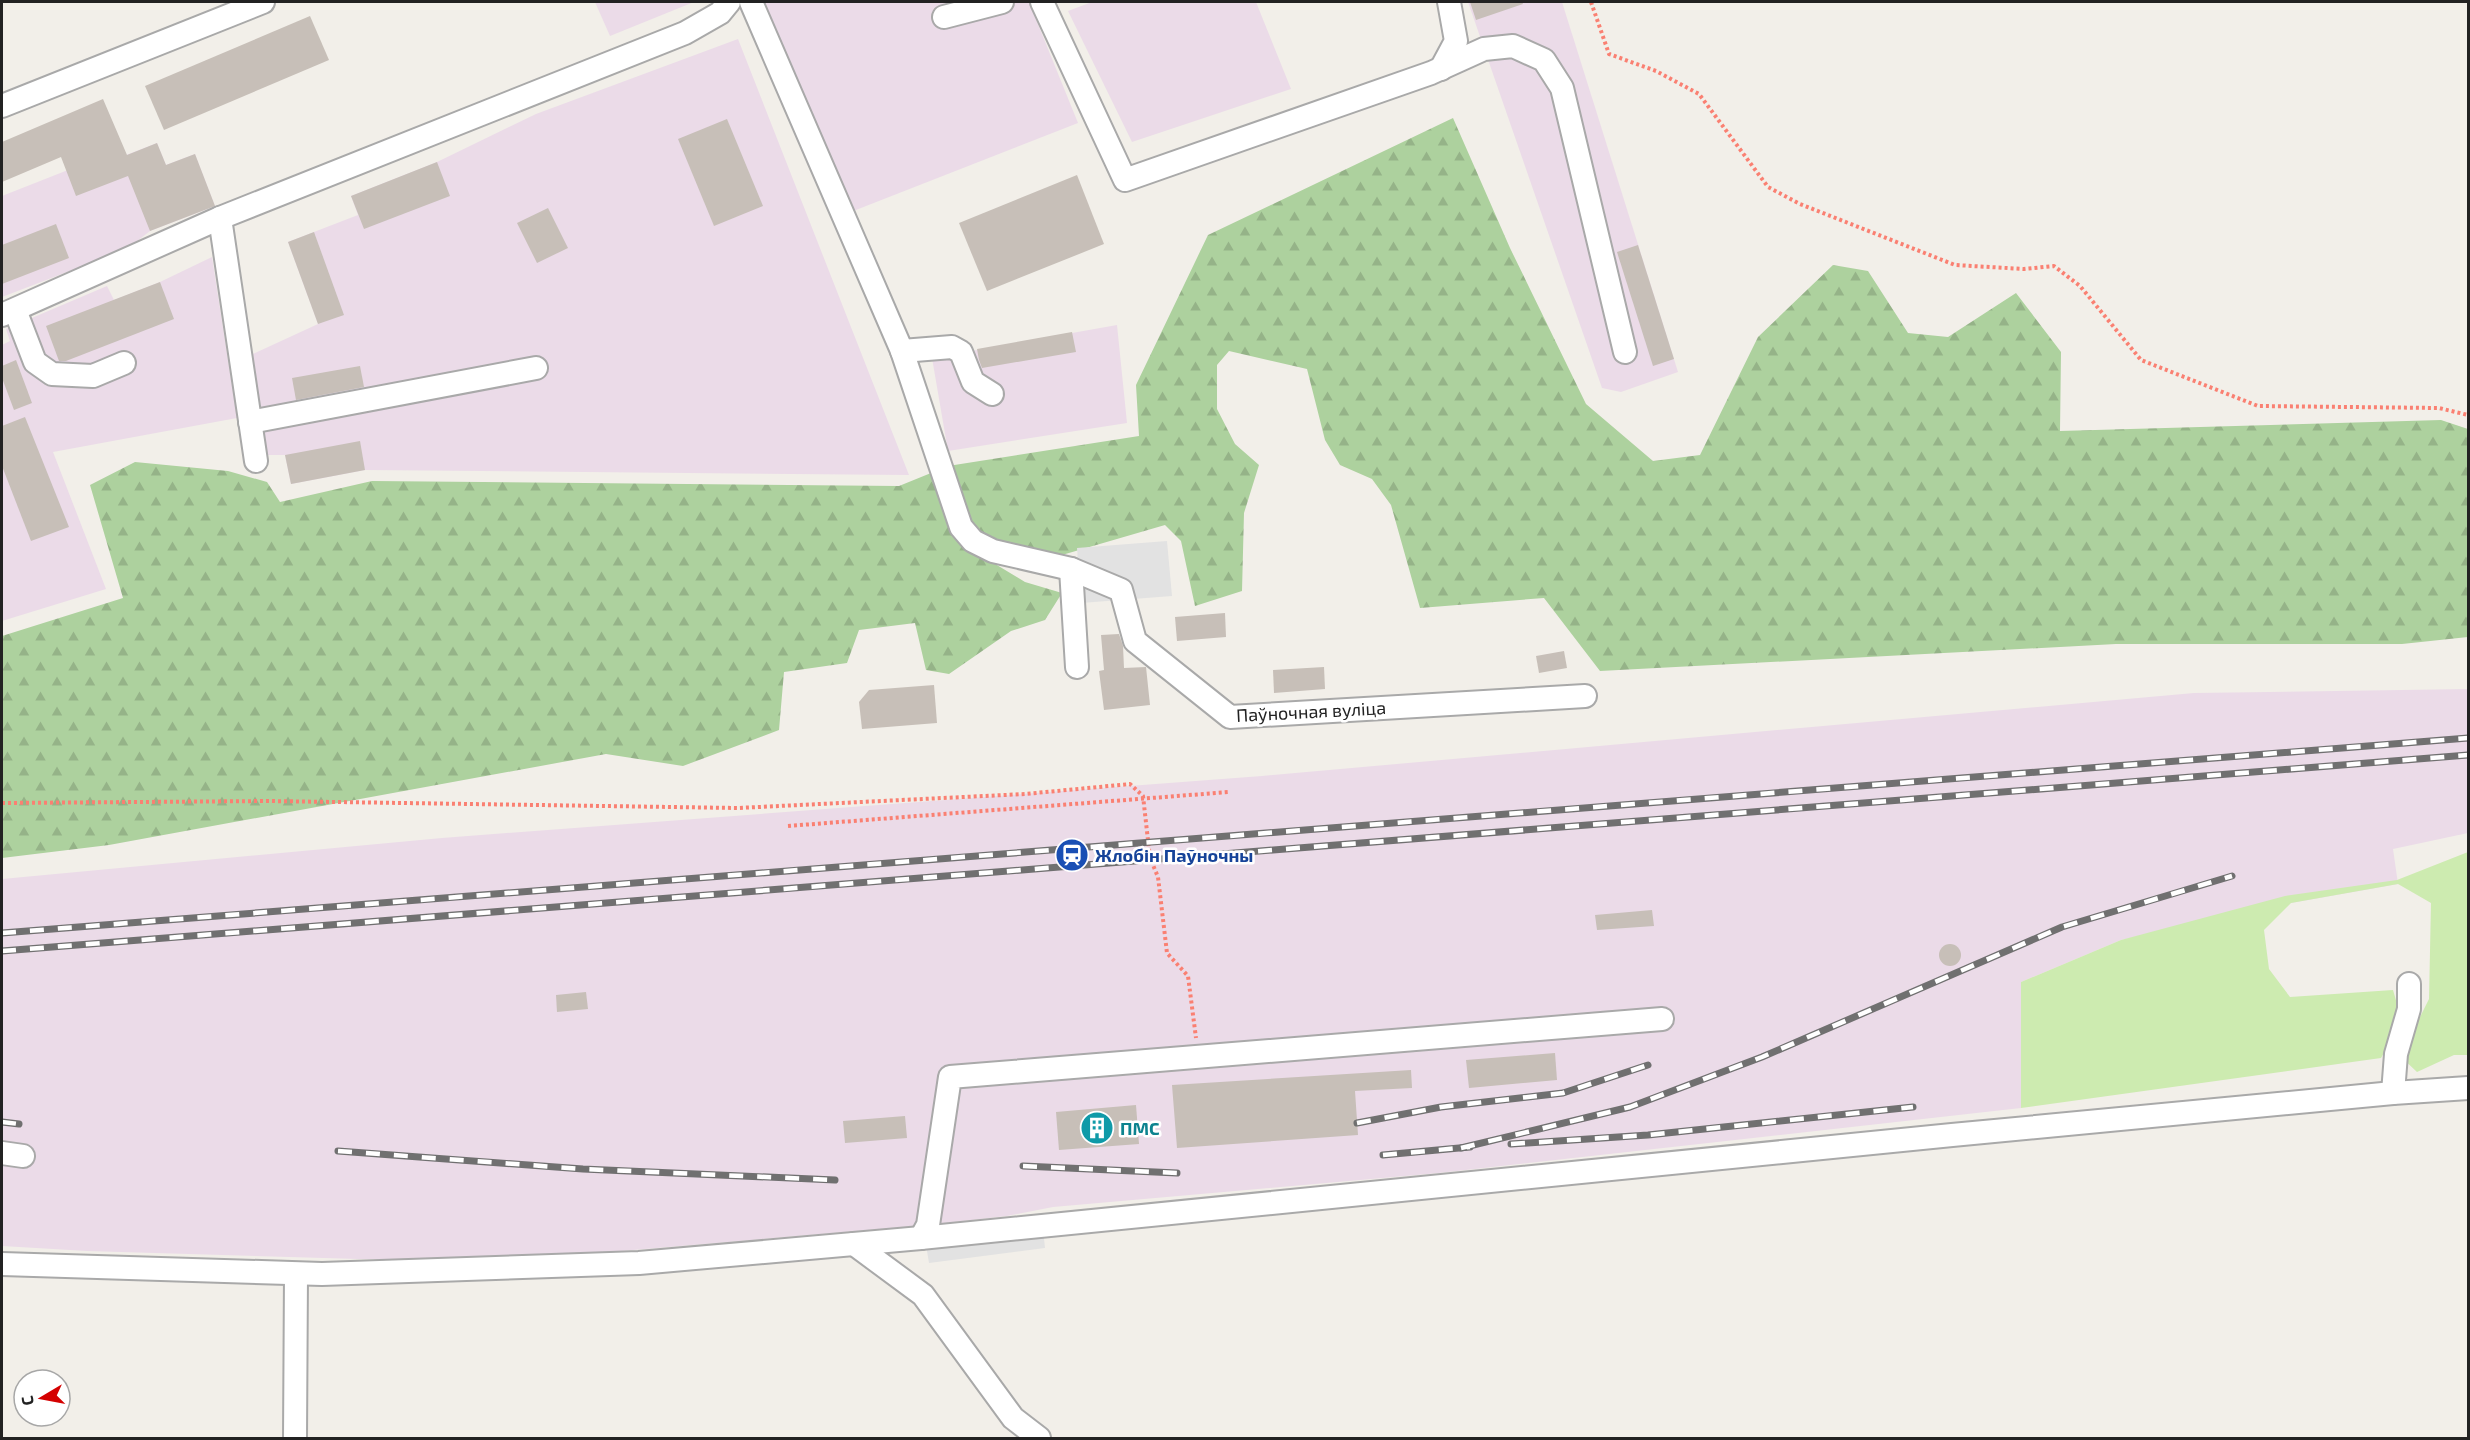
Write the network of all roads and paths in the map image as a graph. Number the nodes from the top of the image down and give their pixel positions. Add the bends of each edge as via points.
1 (263, 2) edge
2 (729, 2) edge
3 (751, 2) edge
4 (1002, 2) edge
5 (1042, 2) edge
6 (1449, 2) edge
7 (1591, 2) edge
8 (944, 17) dead end
9 (1441, 69) junction
10 (2, 106) edge
11 (220, 218) junction
12 (8, 312) edge
13 (902, 351) junction
14 (1625, 352) dead end
15 (124, 363) dead end
16 (536, 368) dead end
17 (992, 394) dead end
18 (2469, 415) edge
19 (250, 422) junction
20 (256, 461) dead end
21 (1071, 569) junction
22 (1077, 667) dead end
23 (1585, 696) dead end
24 (1229, 792) dead end
25 (1143, 798) junction
26 (2, 803) edge
27 (788, 826) dead end
28 (2409, 984) dead end
29 (1662, 1019) dead end
30 (1198, 1057) junction
31 (2469, 1088) edge
32 (2393, 1093) junction
33 (921, 1238) junction
34 (854, 1244) junction
35 (2, 1264) edge
36 (296, 1274) junction
37 (295, 1438) edge
38 (1039, 1438) edge

1 - 10 street
2 - 11 street via 720,13 685,33
3 - 13 street
4 - 8 street
5 - 9 street via 1125,180
6 - 9 street via 1456,41
7 - 18 path via 1609,54 1656,71 1699,94 1768,187 1800,204 1955,265 2024,269 2054,266 2080,286 2141,360 2258,406 2439,408
9 - 14 street via 1484,50 1513,46 1544,60 1562,88
11 - 12 street
11 - 19 street
12 - 15 street via 35,362 52,374 93,376
13 - 17 street via 952,347 961,352 973,382
13 - 21 street via 961,526 973,541 993,551
16 - 19 street
19 - 20 street
21 - 22 street
21 - 23 street, Паўночная вуліца via 1121,590 1135,641 1230,717
24 - 25 path
25 - 26 path via 1130,784 1025,794 738,808 269,801
25 - 27 path
25 - 30 path via 1167,953 1188,976
28 - 32 street via 2409,1010 2396,1054
29 - 30 street
30 - 33 street via 950,1077 928,1225
31 - 32 street
32 - 33 street
33 - 34 street
34 - 36 street via 639,1263
34 - 38 street via 922,1295 1013,1418
35 - 36 street
36 - 37 street

